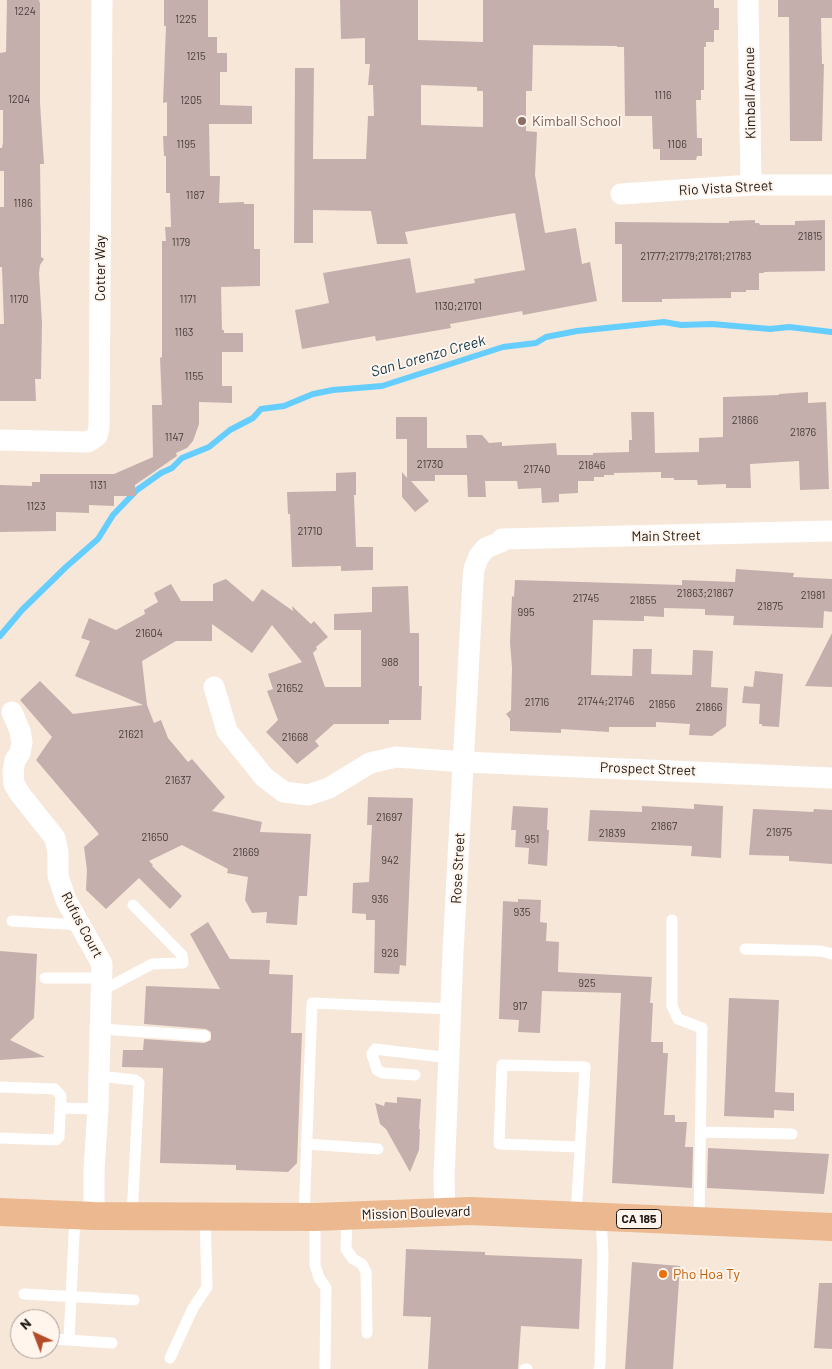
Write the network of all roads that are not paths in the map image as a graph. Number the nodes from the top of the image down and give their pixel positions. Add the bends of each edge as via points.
1 (102, 0) edge
2 (748, 0) edge
3 (751, 185) junction
4 (832, 185) edge
5 (621, 194) dead end
6 (0, 440) edge
7 (832, 531) edge
8 (503, 541) joint
9 (214, 688) dead end
10 (12, 712) dead end
11 (464, 762) junction
12 (832, 778) edge
13 (133, 905) dead end
14 (672, 920) dead end
15 (12, 921) dead end
16 (81, 924) junction
17 (745, 949) dead end
18 (832, 954) edge
19 (45, 978) dead end
20 (102, 985) junction
21 (452, 1009) junction
22 (101, 1029) junction
23 (205, 1036) dead end
24 (450, 1058) junction
25 (415, 1075) dead end
26 (99, 1076) junction
27 (0, 1087) edge
28 (60, 1108) junction
29 (98, 1109) junction
30 (700, 1132) junction
31 (792, 1134) dead end
32 (0, 1138) edge
33 (306, 1144) junction
34 (580, 1147) junction
35 (378, 1149) dead end
36 (445, 1211) junction
37 (0, 1212) edge
38 (85, 1216) junction
39 (132, 1216) junction
40 (205, 1216) junction
41 (347, 1216) junction
42 (310, 1217) junction
43 (589, 1217) junction
44 (699, 1221) junction
45 (832, 1227) edge
46 (24, 1294) dead end
47 (71, 1297) junction
48 (134, 1300) dead end
49 (366, 1333) dead end
50 (60, 1340) edge
51 (69, 1340) junction
52 (112, 1343) dead end
53 (170, 1358) dead end
54 (324, 1367) dead end
55 (598, 1369) edge

1 - 6 street, Cotter Way via 99,428 96,436 88,442
2 - 3 street, Kimball Avenue
3 - 4 street, Rio Vista Street
3 - 5 street, Rio Vista Street
7 - 8 street, Main Street
8 - 11 street, Rose Street via 486,548 474,569
9 - 11 street, Prospect Street via 227,731 264,777 284,792 308,795 329,788 370,763 396,757
10 - 16 street, Rufus Court via 22,742 15,760 14,784 54,838 58,876 66,900
11 - 12 street, Prospect Street
11 - 21 street, Rose Street
13 - 20 lane via 182,955 183,963 152,964
14 - 30 lane via 672,1006 678,1019 702,1028
15 - 16 lane
16 - 20 street, Rufus Court via 102,964
17 - 18 lane
19 - 20 lane
20 - 22 street, Rufus Court
21 - 24 street, Rose Street
21 - 33 lane via 312,1003
22 - 23 lane
22 - 26 street, Rufus Court
24 - 25 lane via 375,1049 372,1054 377,1070
24 - 36 street, Rose Street
26 - 29 street, Rufus Court
26 - 39 lane via 139,1083
27 - 28 lane via 55,1089 61,1096
28 - 29 lane
28 - 32 lane via 56,1140
29 - 38 street, Rufus Court via 94,1170
30 - 31 lane
30 - 44 lane
33 - 35 lane
33 - 42 lane
34 - 34 lane via 585,1067 502,1065 499,1144
34 - 43 lane
36 - 41 main road, Mission Boulevard / CA 185
36 - 43 main road, Mission Boulevard / CA 185
37 - 38 main road, Mission Boulevard / CA 185
38 - 39 main road, Mission Boulevard / CA 185
38 - 47 lane
39 - 40 main road, Mission Boulevard / CA 185
40 - 42 main road, Mission Boulevard / CA 185
40 - 53 lane via 207,1287 193,1308
41 - 42 main road, Mission Boulevard / CA 185
41 - 49 lane via 346,1249 366,1272
42 - 54 lane via 315,1265 326,1288
43 - 44 main road, Mission Boulevard / CA 185
43 - 55 lane via 603,1255
44 - 45 main road, Mission Boulevard / CA 185
46 - 47 lane
47 - 48 lane
47 - 51 lane
50 - 51 lane
51 - 52 lane

